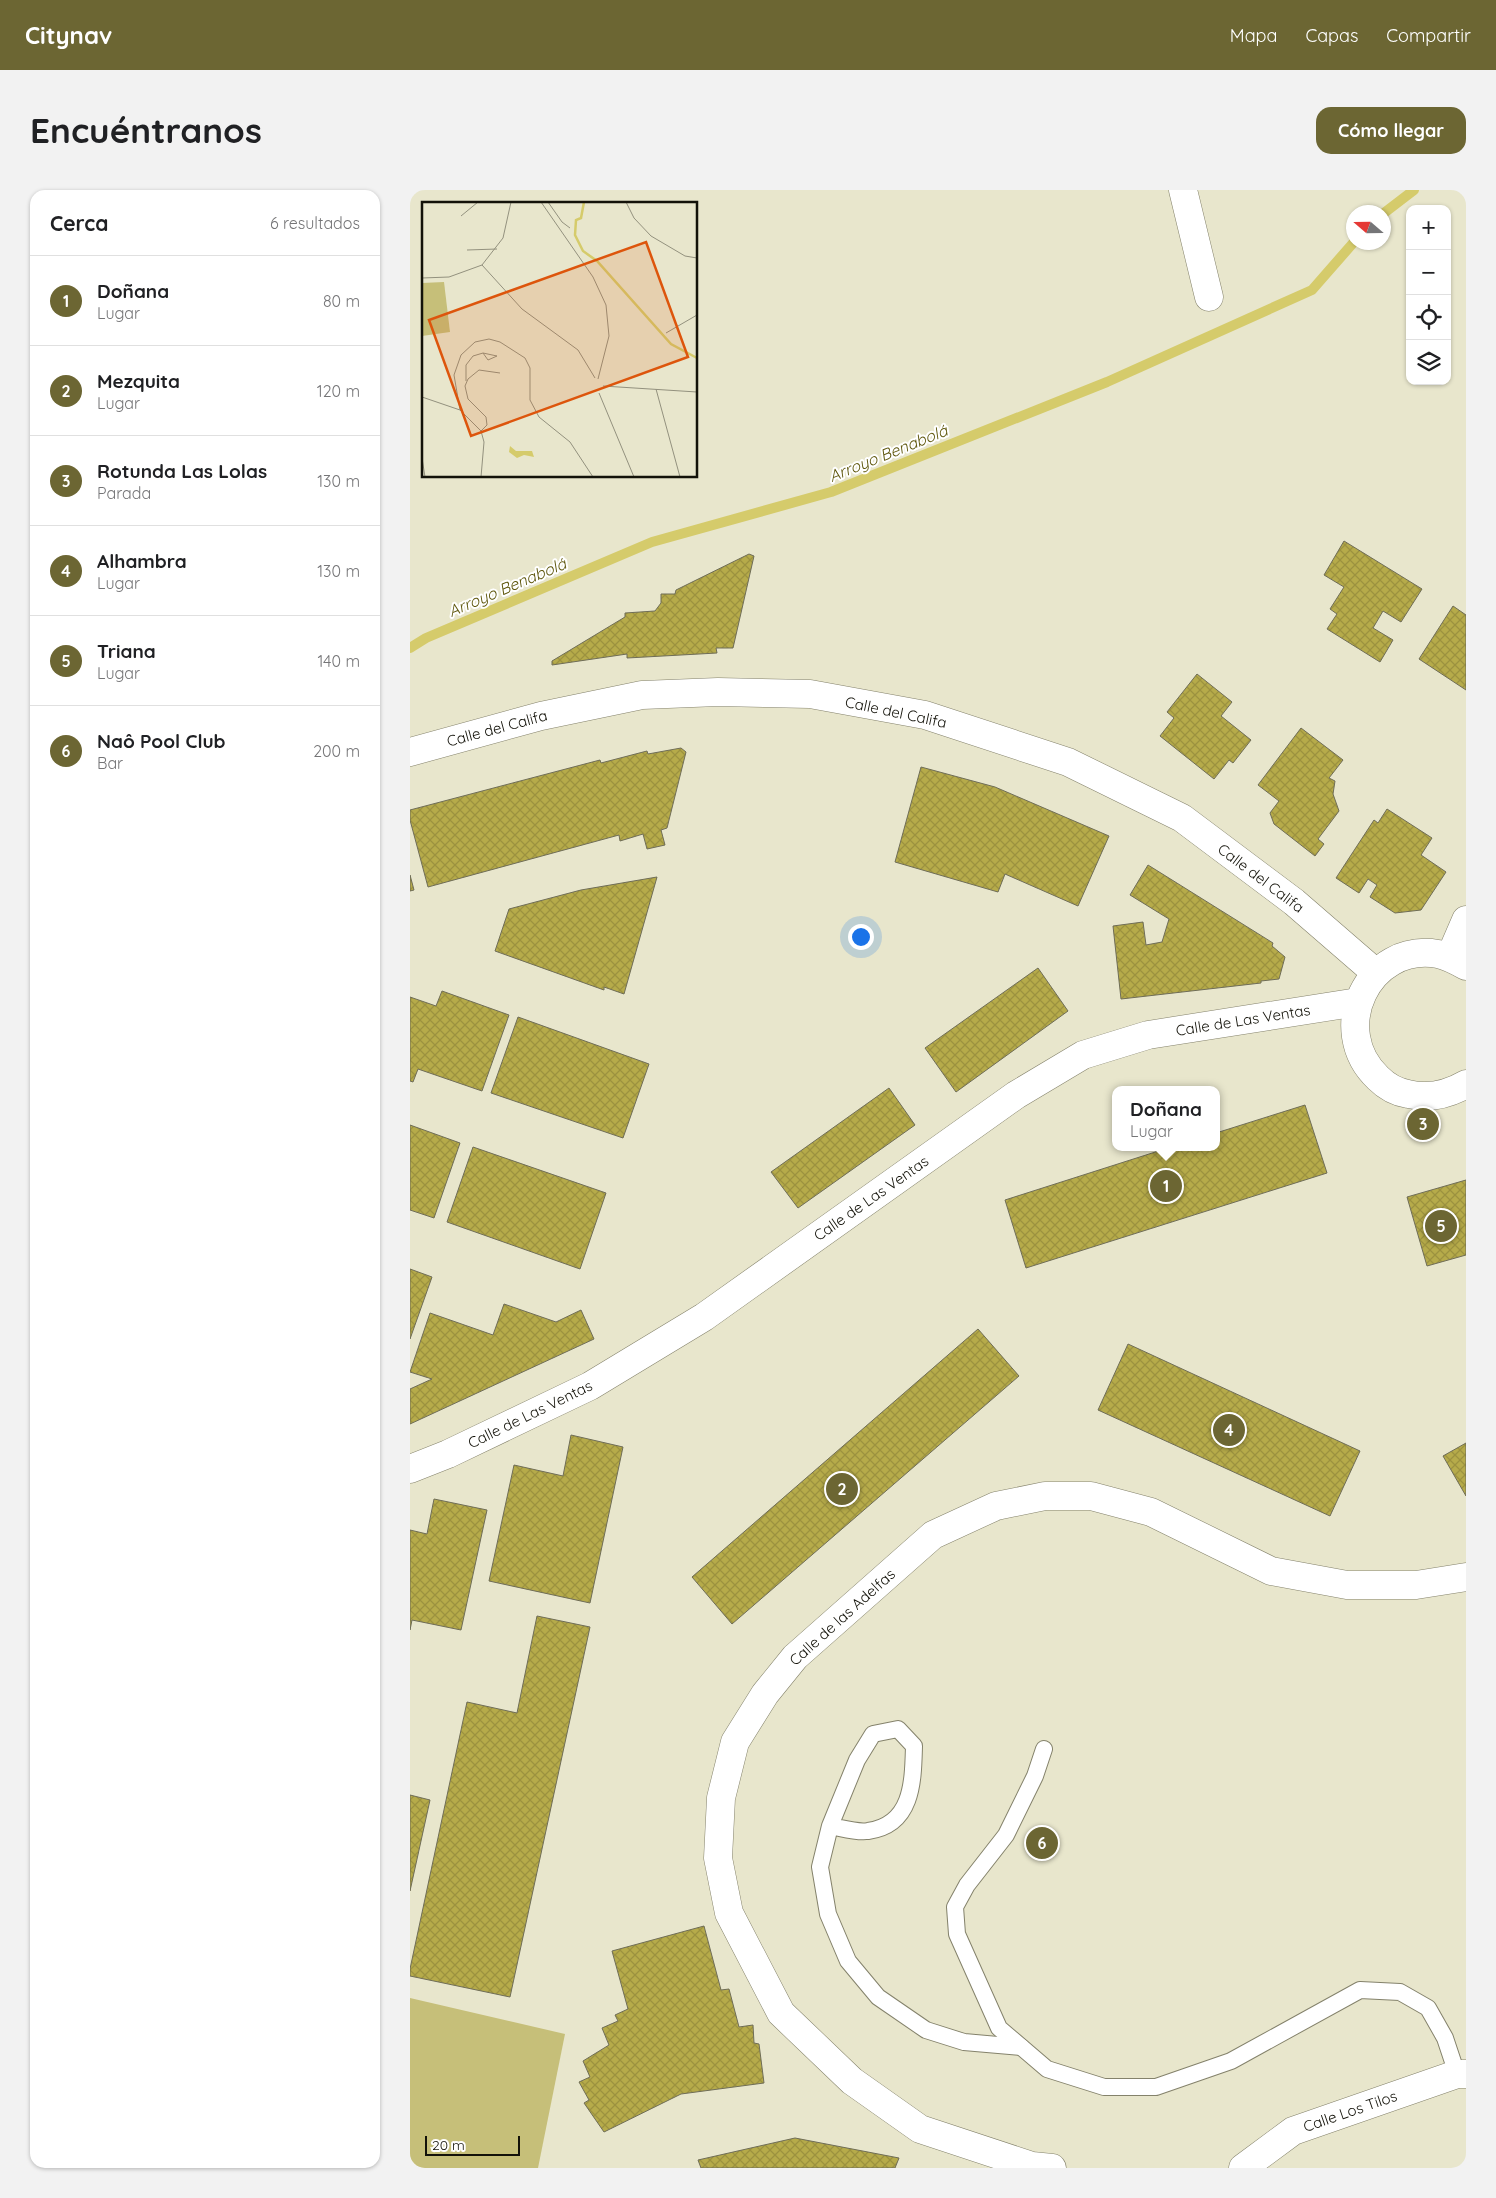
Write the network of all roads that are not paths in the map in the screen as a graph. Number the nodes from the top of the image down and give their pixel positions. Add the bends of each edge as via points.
1 (1183, 190) edge
2 (1209, 297) dead end
3 (410, 752) edge
4 (1466, 920) edge
5 (1458, 961) edge
6 (1376, 973) junction
7 (1358, 1002) junction
8 (1466, 1084) edge
9 (410, 1469) edge
10 (1466, 1576) edge
11 (1044, 1749) dead end
12 (830, 1826) junction
13 (1021, 2047) junction
14 (1462, 2074) edge
15 (1052, 2168) edge
16 (1243, 2168) edge

1 - 2 street
3 - 6 street, Calle del Califa via 540,716 642,695 718,692 810,694 925,715 1068,762 1182,818 1294,902
4 - 5 street
5 - 6 street via 1437,954 1411,955
6 - 7 street
7 - 8 street via 1355,1038 1371,1072 1384,1084 1400,1093 1418,1096 1437,1096
7 - 9 street, Calle de Las Ventas via 1148,1035 1083,1055 1016,1095 704,1317 590,1386
10 - 15 street, Calle de las Adelfas via 1416,1585 1347,1584 1271,1571 1151,1512 1092,1496 1045,1496 996,1506 933,1535 795,1657 765,1694 735,1742 721,1798 718,1858 729,1913 781,2013 852,2081 920,2129 1032,2166
11 - 13 lane via 1035,1776 1006,1835 967,1885 955,1907 957,1934 999,2028
12 - 12 lane via 867,1832 890,1825 906,1807 914,1746 898,1729 873,1734 857,1760
12 - 13 lane via 820,1868 828,1914 848,1961 878,1997 926,2030 964,2042
13 - 14 lane via 1048,2068 1104,2087 1156,2086 1231,2061 1360,1990 1400,1992 1428,2008
14 - 16 street, Calle Los Tilos via 1293,2131

